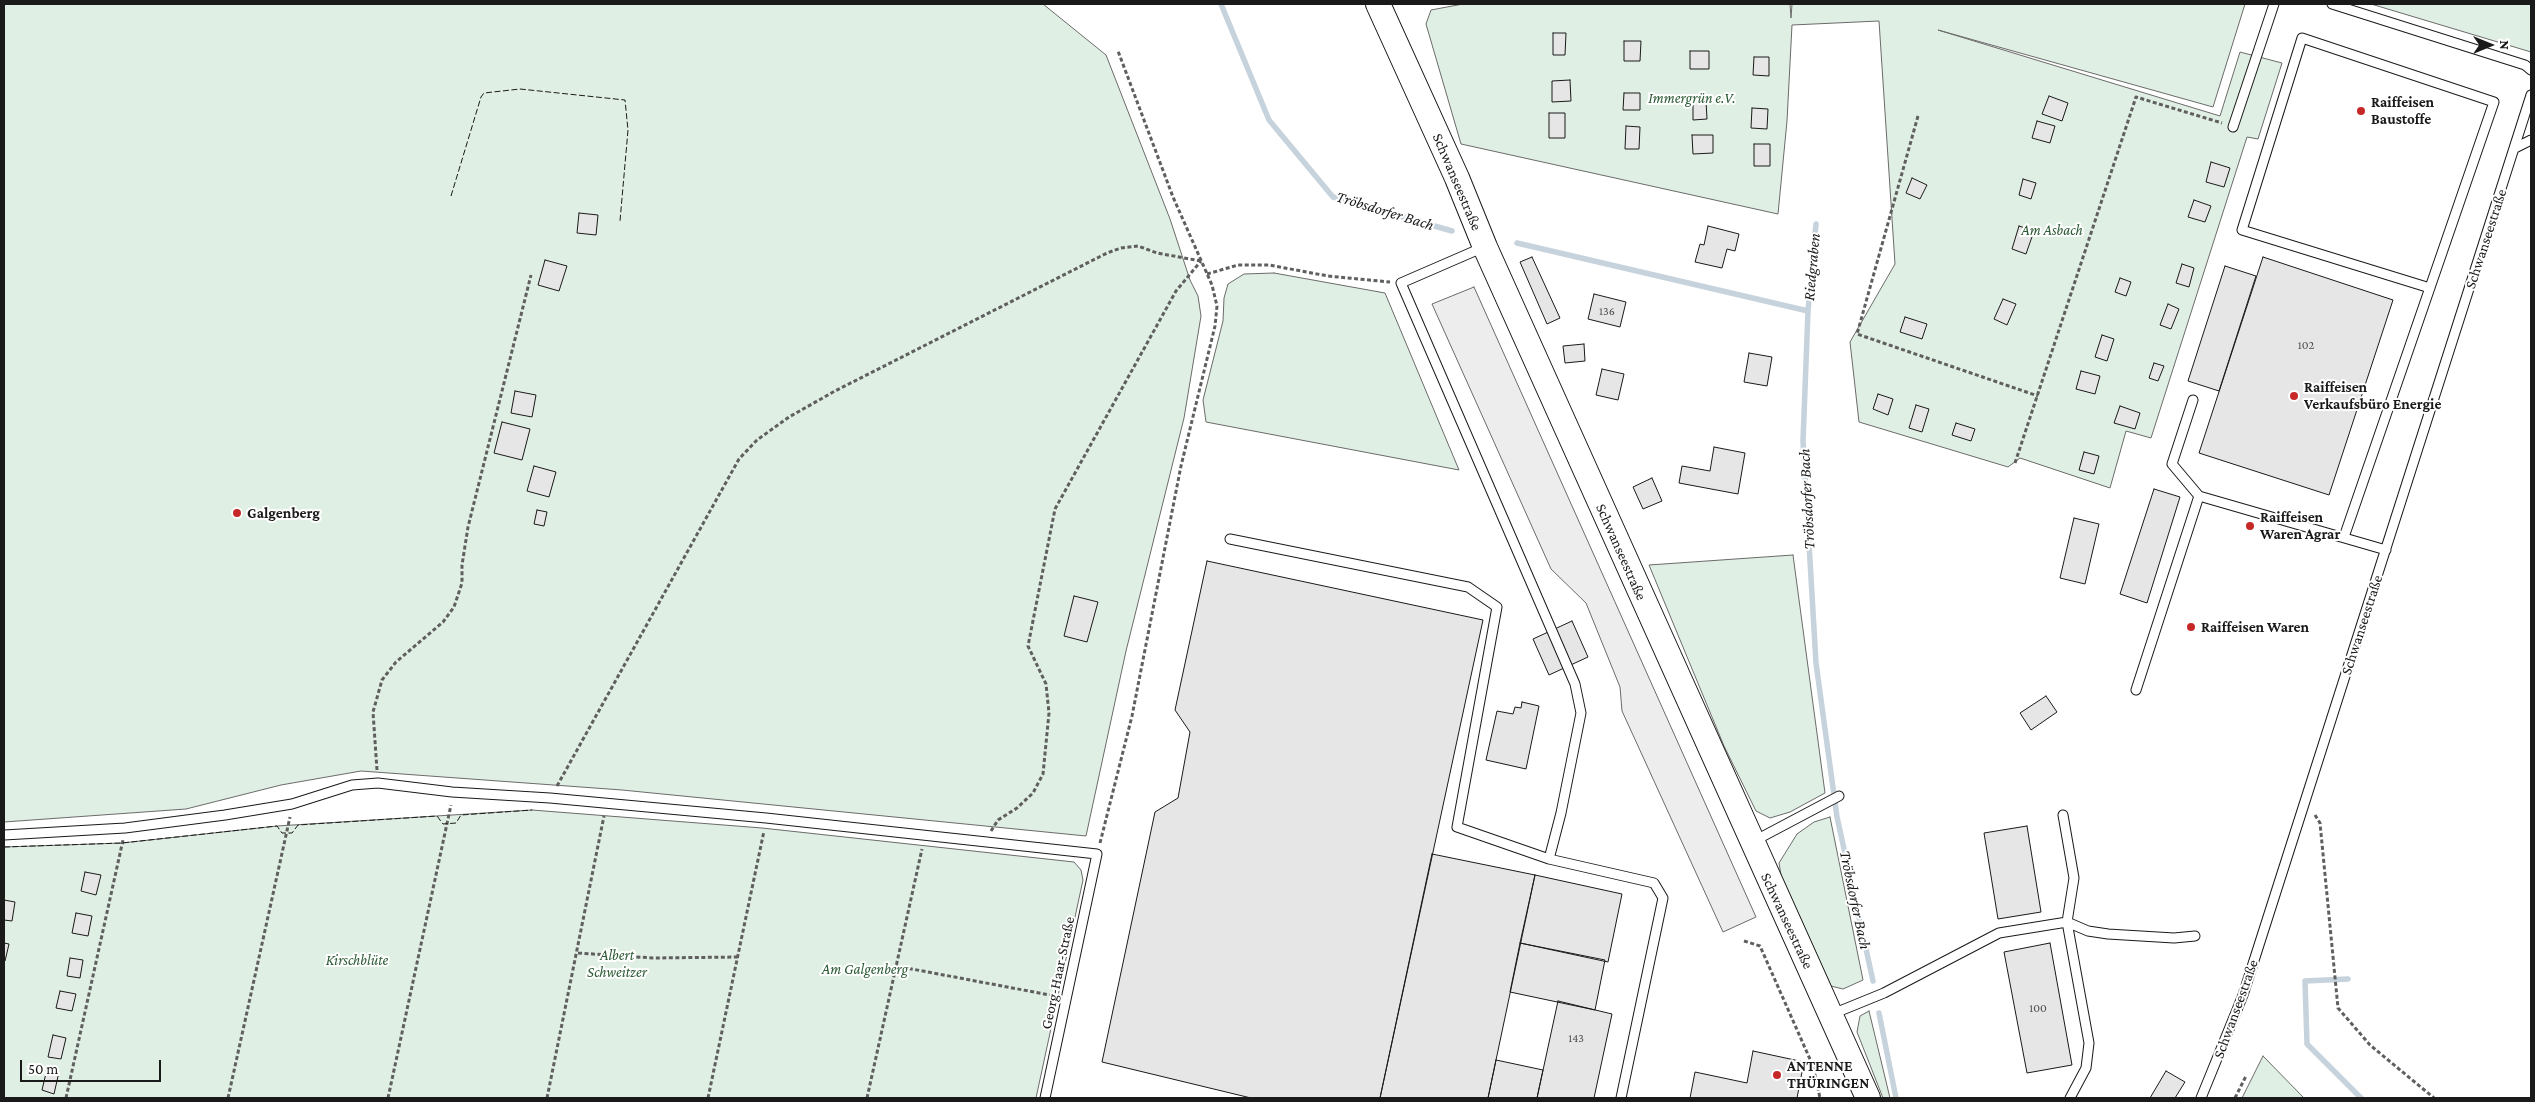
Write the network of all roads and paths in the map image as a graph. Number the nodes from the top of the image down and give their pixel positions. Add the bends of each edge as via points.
1 (1378, 4) edge
2 (2274, 4) edge
3 (2332, 4) edge
4 (1118, 51) dead end
5 (2531, 70) edge
6 (2531, 95) edge
7 (1918, 116) dead end
8 (2233, 127) joint
9 (2531, 140) edge
10 (2514, 148) junction
11 (1485, 247) junction
12 (1201, 260) junction
13 (1207, 274) junction
14 (530, 275) dead end
15 (1401, 283) junction
16 (2430, 288) junction
17 (2038, 396) junction
18 (2193, 400) dead end
19 (2015, 462) dead end
20 (2199, 496) junction
21 (2344, 537) junction
22 (1230, 539) dead end
23 (2386, 550) junction
24 (2136, 690) dead end
25 (378, 783) junction
26 (452, 792) junction
27 (1839, 796) dead end
28 (550, 798) junction
29 (2304, 800) junction
30 (292, 804) junction
31 (606, 804) junction
32 (2063, 815) dead end
33 (766, 818) junction
34 (125, 828) junction
35 (4, 835) edge
36 (925, 836) junction
37 (990, 841) junction
38 (1752, 843) junction
39 (1097, 854) junction
40 (1549, 859) junction
41 (2067, 922) junction
42 (2195, 936) dead end
43 (1744, 941) dead end
44 (578, 953) junction
45 (738, 957) junction
46 (896, 966) junction
47 (1066, 999) junction
48 (1830, 1015) junction
49 (2246, 1076) dead end
50 (66, 1098) edge
51 (228, 1098) edge
52 (388, 1098) edge
53 (547, 1098) edge
54 (708, 1098) edge
55 (867, 1098) edge
56 (1045, 1098) edge
57 (1621, 1098) edge
58 (1820, 1098) edge
59 (1868, 1098) edge
60 (2070, 1098) edge
61 (2201, 1098) edge
62 (2235, 1098) edge
63 (2434, 1098) edge

1 - 11 street, Schwanseestraße
2 - 8 lane
3 - 5 lane via 2525,65
4 - 12 path
6 - 10 lane, Schwanseestraße
7 - 17 path via 1856,334
8 - 17 path via 2136,97
9 - 10 lane
10 - 23 lane, Schwanseestraße
11 - 15 lane
11 - 38 street, Schwanseestraße
12 - 13 path
12 - 28 path via 1138,246 1107,253 834,391 757,440 740,459
12 - 37 path via 1176,291 1055,509 1028,646 1046,684 1048,713 1043,774 1032,793 998,820 992,828
13 - 15 path via 1238,265 1269,265 1328,276
13 - 39 path via 1217,306 1215,326 1181,466 1132,716
14 - 25 path via 468,527 462,583 454,607 443,622 396,662 382,680 373,712
15 - 40 lane via 1575,684 1581,713
16 - 16 lane via 2494,102 2302,38 2242,230
16 - 21 lane
17 - 19 path
18 - 20 lane via 2172,464
20 - 21 lane
20 - 24 lane
21 - 23 lane
22 - 40 lane via 1468,587 1497,607 1457,827
23 - 29 lane, Schwanseestraße
25 - 26 lane
25 - 30 lane via 352,785
26 - 28 lane
26 - 52 path
27 - 38 lane
28 - 31 lane
29 - 61 lane, Schwanseestraße via 2243,995
29 - 63 path via 2320,823 2338,1008 2370,1045
30 - 34 lane
30 - 51 path
31 - 33 lane
31 - 44 path
32 - 41 lane via 2074,878
33 - 36 lane
33 - 45 path
34 - 35 lane
34 - 50 path
36 - 37 lane
36 - 46 path
37 - 39 lane
38 - 48 street, Schwanseestraße
39 - 47 lane, Georg-Haar-Straße
40 - 57 lane via 1654,883 1663,898
41 - 42 lane via 2088,931 2108,934
41 - 48 lane via 1999,932 1884,993
41 - 60 lane via 2089,1043 2086,1068
43 - 58 path via 1760,946 1813,1066
44 - 45 path via 653,958
44 - 53 path
45 - 54 path
46 - 47 path
46 - 55 path
47 - 56 lane, Georg-Haar-Straße
48 - 59 street, Schwanseestraße
49 - 62 path

